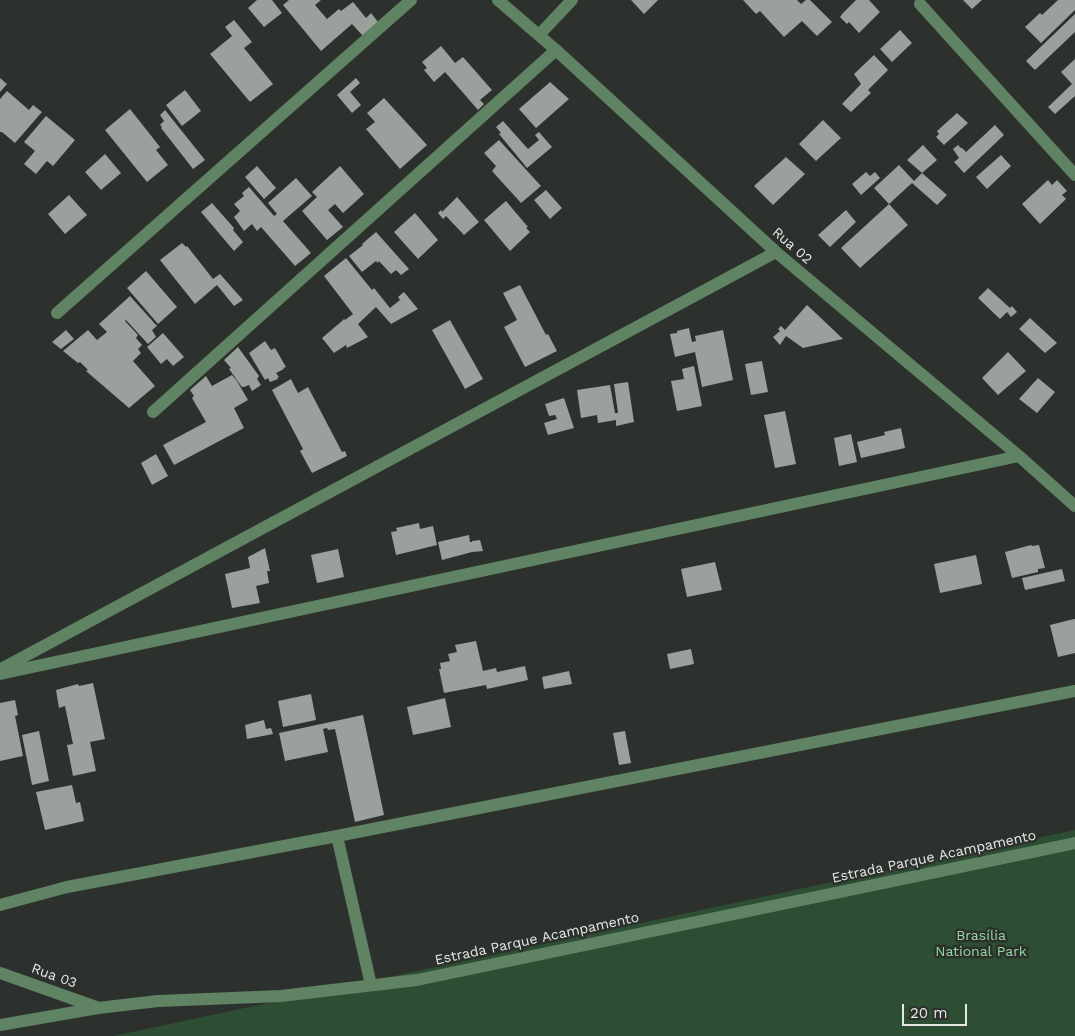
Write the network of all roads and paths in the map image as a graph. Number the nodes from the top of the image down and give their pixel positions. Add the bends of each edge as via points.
1 (411, 0) edge
2 (498, 0) edge
3 (572, 0) edge
4 (920, 4) dead end
5 (539, 35) junction
6 (556, 50) junction
7 (1075, 175) edge
8 (776, 252) junction
9 (56, 313) dead end
10 (153, 412) dead end
11 (1019, 456) junction
12 (1075, 506) edge
13 (0, 670) edge
14 (0, 674) edge
15 (1075, 691) edge
16 (337, 836) junction
17 (1075, 844) edge
18 (0, 905) edge
19 (0, 972) edge
20 (371, 985) junction
21 (98, 1008) junction
22 (0, 1025) edge

1 - 9 street
2 - 5 street, Rua 02
3 - 5 street
4 - 7 street
5 - 6 street, Rua 02
6 - 8 street, Rua 02
6 - 10 street
8 - 11 street, Rua 02
8 - 13 street
11 - 12 street, Rua 02
11 - 14 street
15 - 16 street
16 - 18 street via 67,887
16 - 20 street
17 - 20 street, Estrada Parque Acampamento via 417,980
19 - 21 street, Rua 03
20 - 21 street, Estrada Parque Acampamento via 281,996 158,1001
21 - 22 street, Estrada Parque Acampamento

